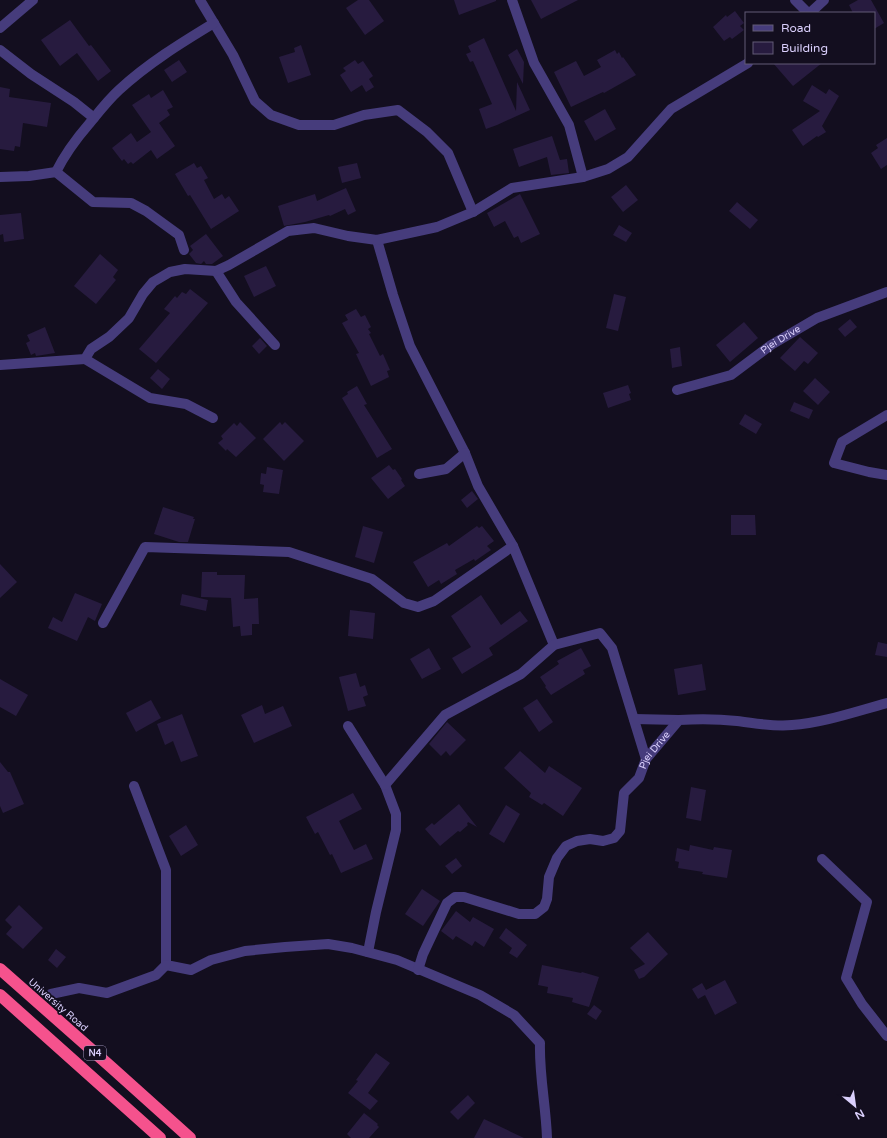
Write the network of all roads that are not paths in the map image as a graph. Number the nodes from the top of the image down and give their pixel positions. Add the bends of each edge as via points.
1 (33, 0) edge
2 (200, 0) edge
3 (512, 0) edge
4 (795, 0) edge
5 (824, 0) edge
6 (808, 12) edge
7 (810, 12) edge
8 (214, 23) junction
9 (0, 28) edge
10 (0, 50) edge
11 (746, 64) edge
12 (94, 118) junction
13 (56, 172) junction
14 (0, 177) edge
15 (583, 177) junction
16 (473, 212) junction
17 (377, 240) junction
18 (184, 250) dead end
19 (216, 271) junction
20 (887, 292) edge
21 (275, 345) dead end
22 (85, 359) junction
23 (0, 365) edge
24 (677, 390) dead end
25 (887, 415) edge
26 (213, 418) dead end
27 (465, 453) junction
28 (419, 474) dead end
29 (887, 475) edge
30 (513, 546) junction
31 (103, 623) dead end
32 (554, 644) junction
33 (887, 703) edge
34 (634, 719) junction
35 (679, 720) junction
36 (348, 726) dead end
37 (646, 759) junction
38 (385, 785) junction
39 (134, 786) dead end
40 (822, 860) dead end
41 (368, 952) junction
42 (166, 965) junction
43 (0, 969) edge
44 (418, 970) junction
45 (51, 994) dead end
46 (0, 995) edge
47 (887, 1036) edge
48 (160, 1138) edge
49 (190, 1138) edge
50 (547, 1138) edge

1 - 9 street
2 - 8 street
3 - 15 street via 534,63 569,125
4 - 6 street
5 - 7 street
8 - 12 street via 145,69 119,90
8 - 16 street via 255,101 271,115 299,125 334,125 364,115 398,110 427,132 448,153
10 - 12 street
11 - 15 street via 671,109 628,157 608,169
12 - 13 street via 76,140
13 - 14 street
13 - 18 street via 93,202 131,203 146,211 179,235
15 - 16 street via 512,188
16 - 17 street via 437,227
17 - 19 street via 314,228 288,231
17 - 27 street via 410,346
19 - 21 street via 236,302
19 - 22 street via 185,269 170,272 153,282 129,318 91,350
20 - 24 street, Pjei Drive via 817,318 771,345 732,375
22 - 23 street
22 - 26 street via 150,398 186,404
25 - 29 street via 842,442 834,463
27 - 28 street via 446,469
27 - 30 street via 478,486
30 - 31 street via 434,601 418,607 404,603 372,579 289,552 145,547
30 - 32 street
32 - 34 street via 600,633 612,648
32 - 38 street via 521,674 445,715
33 - 35 street via 792,725 766,726 737,721
34 - 35 street
34 - 37 street
35 - 37 street, Pjei Drive
36 - 38 street
37 - 44 street, Pjei Drive via 639,778 624,793 620,831 614,838 603,841 577,841 566,846 557,858 549,877 544,907 535,914 519,914 464,897 456,897 447,903
38 - 41 street via 396,814 396,830
39 - 42 street via 166,870
40 - 47 street via 867,902 846,978
41 - 42 street via 328,944 245,952 211,960 191,970
41 - 44 street via 397,960
42 - 45 street via 156,975 107,993 79,988
43 - 49 highway, University Road / N4
44 - 50 street via 480,995 514,1015 540,1043
46 - 48 highway, N4

